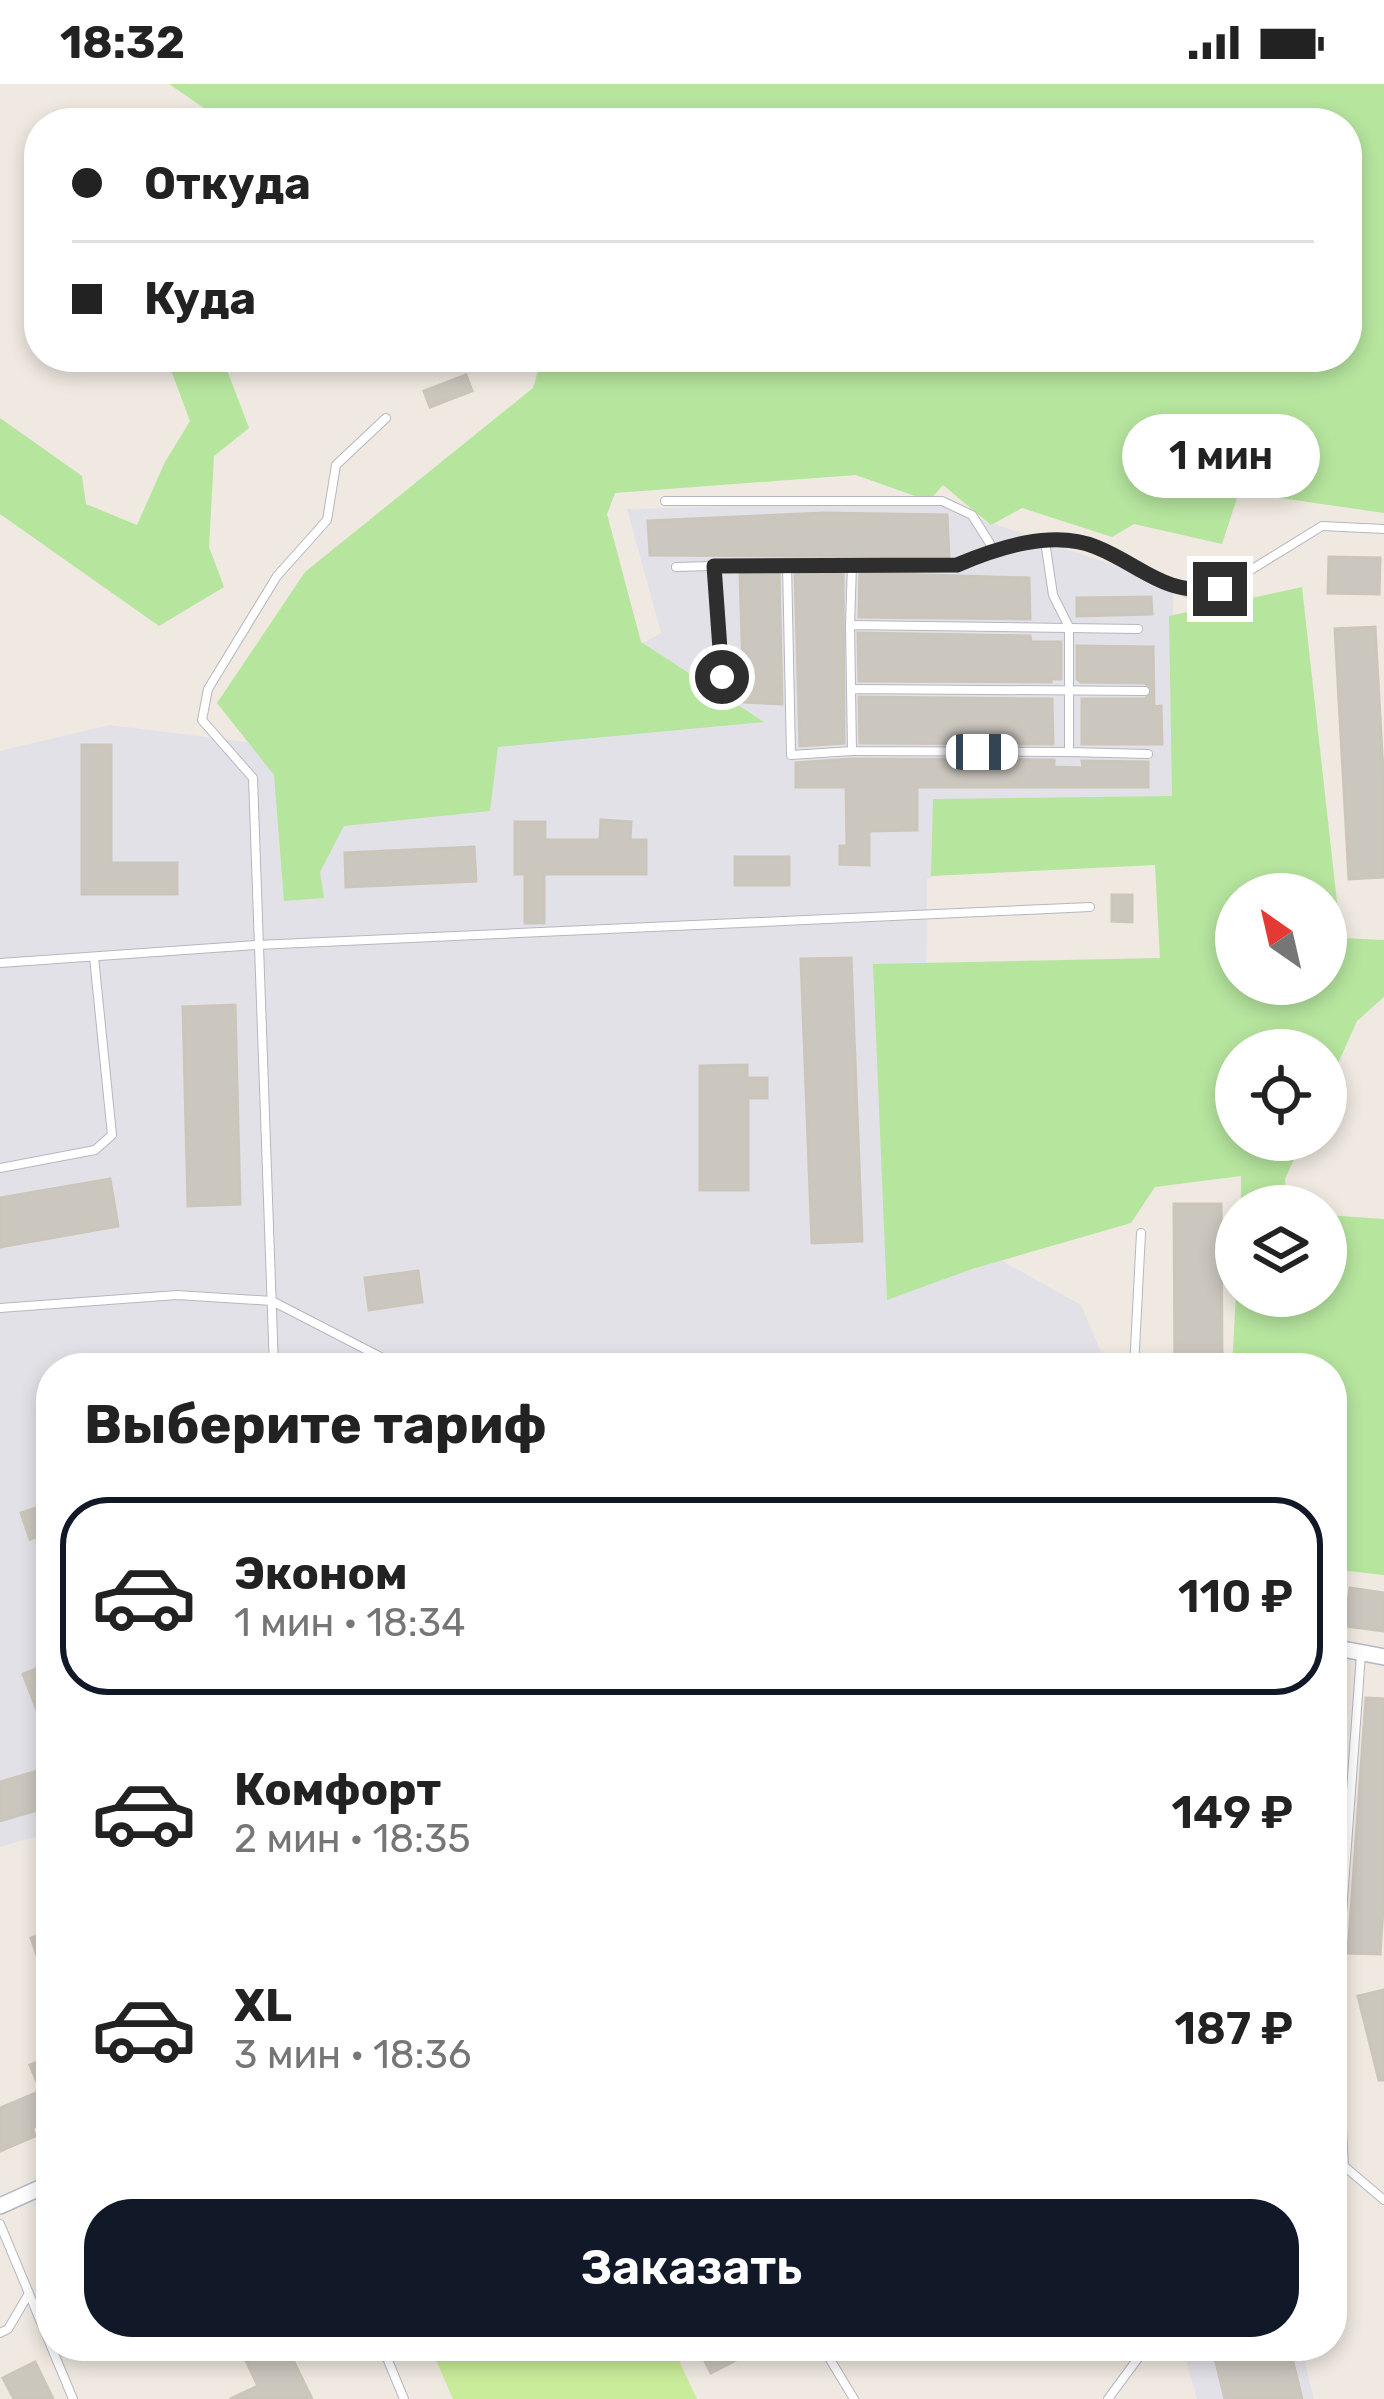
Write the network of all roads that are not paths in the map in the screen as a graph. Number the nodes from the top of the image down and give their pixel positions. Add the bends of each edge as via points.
1 (386, 418) dead end
2 (665, 501) dead end
3 (1384, 529) edge
4 (1045, 541) junction
5 (994, 550) junction
6 (787, 564) junction
7 (852, 564) junction
8 (714, 566) junction
9 (676, 568) dead end
10 (850, 625) junction
11 (1069, 627) junction
12 (1138, 628) dead end
13 (722, 677) dead end
14 (851, 689) junction
15 (1068, 689) junction
16 (1145, 692) dead end
17 (852, 751) junction
18 (1069, 752) junction
19 (1148, 754) dead end
20 (1090, 907) dead end
21 (257, 945) junction
22 (94, 957) junction
23 (0, 963) edge
24 (0, 1168) edge
25 (1141, 1233) dead end
26 (272, 1301) junction
27 (0, 1308) edge
28 (274, 1353) edge
29 (373, 1353) edge
30 (1135, 1353) edge
31 (1347, 1650) edge
32 (1361, 1652) junction
33 (1384, 1657) edge
34 (1347, 1844) edge
35 (1347, 2169) edge
36 (36, 2190) edge
37 (1384, 2200) edge
38 (0, 2206) edge
39 (0, 2224) edge
40 (29, 2294) junction
41 (36, 2313) edge
42 (0, 2333) edge
43 (54, 2361) edge
44 (388, 2361) edge
45 (831, 2361) edge
46 (1136, 2361) edge
47 (73, 2399) edge
48 (404, 2399) edge
49 (854, 2399) edge
50 (1108, 2399) edge

1 - 21 lane via 336,465 327,520 277,576 208,689 202,720 253,778
2 - 5 lane via 942,501 972,515
3 - 4 lane via 1322,526 1220,589 1188,592 1094,545
4 - 5 lane
4 - 11 lane via 1053,595
5 - 7 lane via 957,565
6 - 7 lane
6 - 8 lane
6 - 17 lane via 791,755
7 - 10 lane
8 - 9 lane
8 - 13 lane
10 - 11 lane
10 - 14 lane
11 - 12 lane
11 - 15 lane
14 - 15 lane
14 - 17 lane
15 - 16 lane
15 - 18 lane
17 - 18 lane
18 - 19 lane
20 - 21 lane
21 - 22 lane
21 - 26 lane
22 - 23 lane
22 - 24 lane via 112,1135 95,1150
25 - 30 lane
26 - 27 lane via 177,1295
26 - 28 lane
26 - 29 lane
31 - 32 street
32 - 33 street
32 - 34 lane
35 - 37 lane
36 - 38 street
39 - 40 lane
40 - 41 lane
40 - 42 lane
43 - 47 lane
44 - 48 lane
45 - 49 lane
46 - 50 lane

